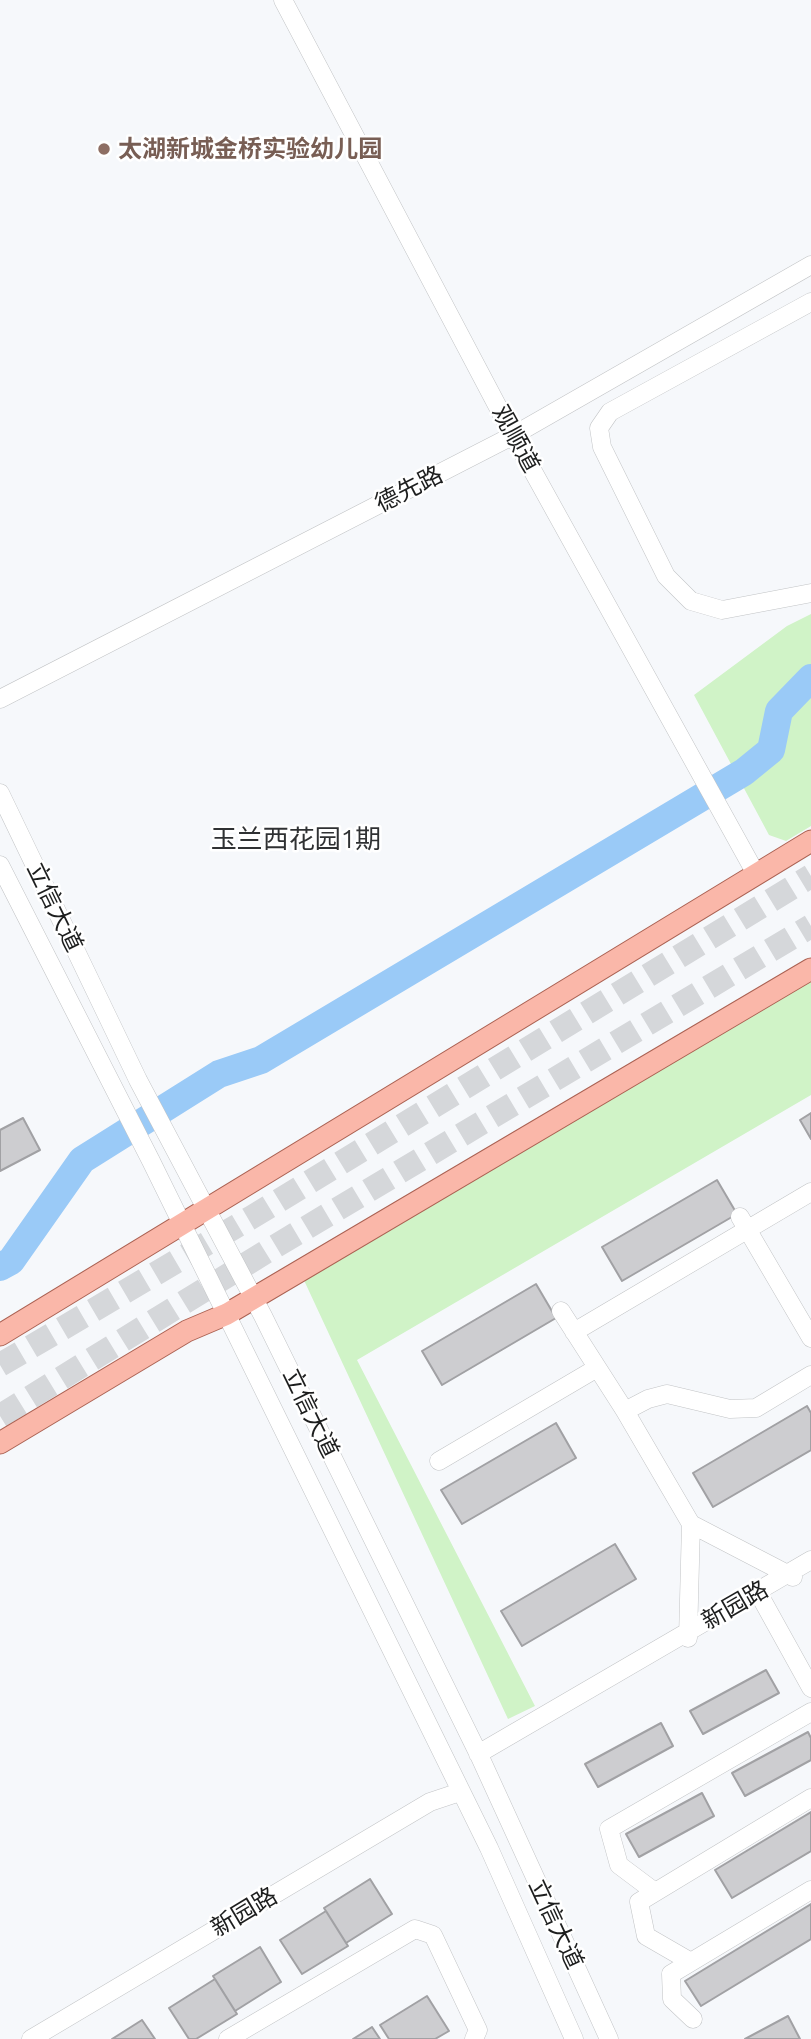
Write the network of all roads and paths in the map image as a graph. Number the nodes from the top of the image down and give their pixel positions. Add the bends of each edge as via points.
1 (283, 0) edge
2 (291, 0) edge
3 (811, 257) edge
4 (811, 265) edge
5 (811, 302) edge
6 (515, 430) junction
7 (811, 593) edge
8 (0, 691) edge
9 (0, 699) edge
10 (0, 793) edge
11 (811, 841) edge
12 (0, 865) edge
13 (760, 872) junction
14 (811, 969) edge
15 (811, 1192) edge
16 (206, 1210) junction
17 (182, 1223) junction
18 (744, 1224) junction
19 (253, 1297) junction
20 (561, 1311) dead end
21 (227, 1314) junction
22 (574, 1332) junction
23 (0, 1335) edge
24 (811, 1338) edge
25 (597, 1368) junction
26 (811, 1375) edge
27 (625, 1411) junction
28 (0, 1443) edge
29 (439, 1461) dead end
30 (691, 1524) junction
31 (811, 1560) edge
32 (811, 1566) edge
33 (791, 1575) junction
34 (760, 1596) junction
35 (688, 1635) junction
36 (811, 1688) edge
37 (811, 1712) edge
38 (479, 1755) junction
39 (462, 1795) junction
40 (811, 1798) edge
41 (811, 1890) edge
42 (655, 1892) junction
43 (691, 1962) junction
44 (693, 2019) dead end
45 (31, 2039) edge
46 (42, 2039) edge
47 (228, 2039) edge
48 (474, 2039) edge
49 (574, 2039) edge
50 (609, 2039) edge

1 - 6 street, 观顺道
2 - 6 street, 观顺道
3 - 6 street, 德先路
4 - 6 street, 德先路
5 - 7 street via 610,412 599,428 602,447 666,576 691,601 722,610
6 - 8 street, 德先路
6 - 9 street, 德先路
6 - 13 street, 观顺道
10 - 16 street, 立信大道
11 - 13 main road
12 - 17 street, 立信大道
13 - 16 main road
14 - 19 main road
15 - 18 street
16 - 17 main road
16 - 19 street, 立信大道
17 - 21 street, 立信大道
17 - 23 main road
18 - 22 street
18 - 24 street
19 - 21 main road
19 - 38 street, 立信大道
20 - 22 street
21 - 28 main road via 187,1331
21 - 39 street, 立信大道
22 - 25 street
25 - 27 street
25 - 29 street
26 - 27 street via 756,1408 730,1409 667,1394
27 - 30 street
30 - 33 street
30 - 35 street
31 - 33 street, 新园路
32 - 33 street, 新园路
33 - 34 street, 新园路
33 - 35 street, 新园路
34 - 35 street, 新园路
34 - 36 street
35 - 38 street, 新园路
37 - 42 street via 609,1829 620,1865
38 - 50 street, 立信大道
39 - 45 street, 新园路 via 430,1801
39 - 46 street, 新园路
39 - 49 street, 立信大道
40 - 42 street
41 - 43 street
42 - 43 street via 639,1902 646,1936
43 - 44 street via 671,1974 672,1999
47 - 48 street via 415,1929 433,1935 478,2030

